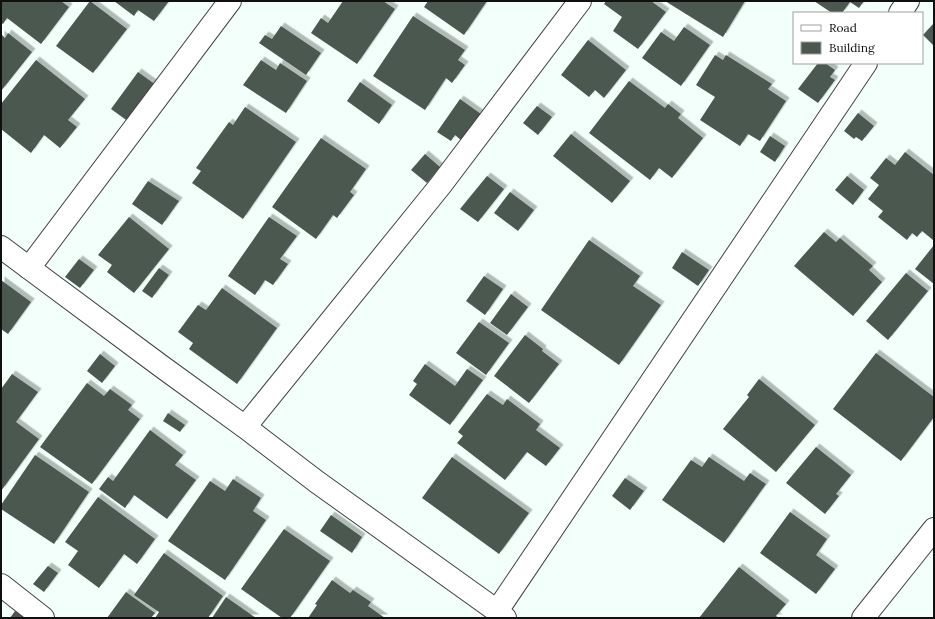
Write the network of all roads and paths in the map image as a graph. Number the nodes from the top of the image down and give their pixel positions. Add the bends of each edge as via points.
1 (230, 1) edge
2 (580, 1) edge
3 (908, 1) edge
4 (901, 12) edge
5 (865, 64) edge
6 (1, 247) edge
7 (28, 268) junction
8 (245, 427) junction
9 (934, 529) edge
10 (1, 585) edge
11 (501, 615) edge
12 (43, 618) edge
13 (863, 618) edge

1 - 7 street
2 - 8 street via 440,186
3 - 4 street
5 - 11 street
6 - 7 street
7 - 8 street
8 - 11 street
9 - 13 street
10 - 12 street

